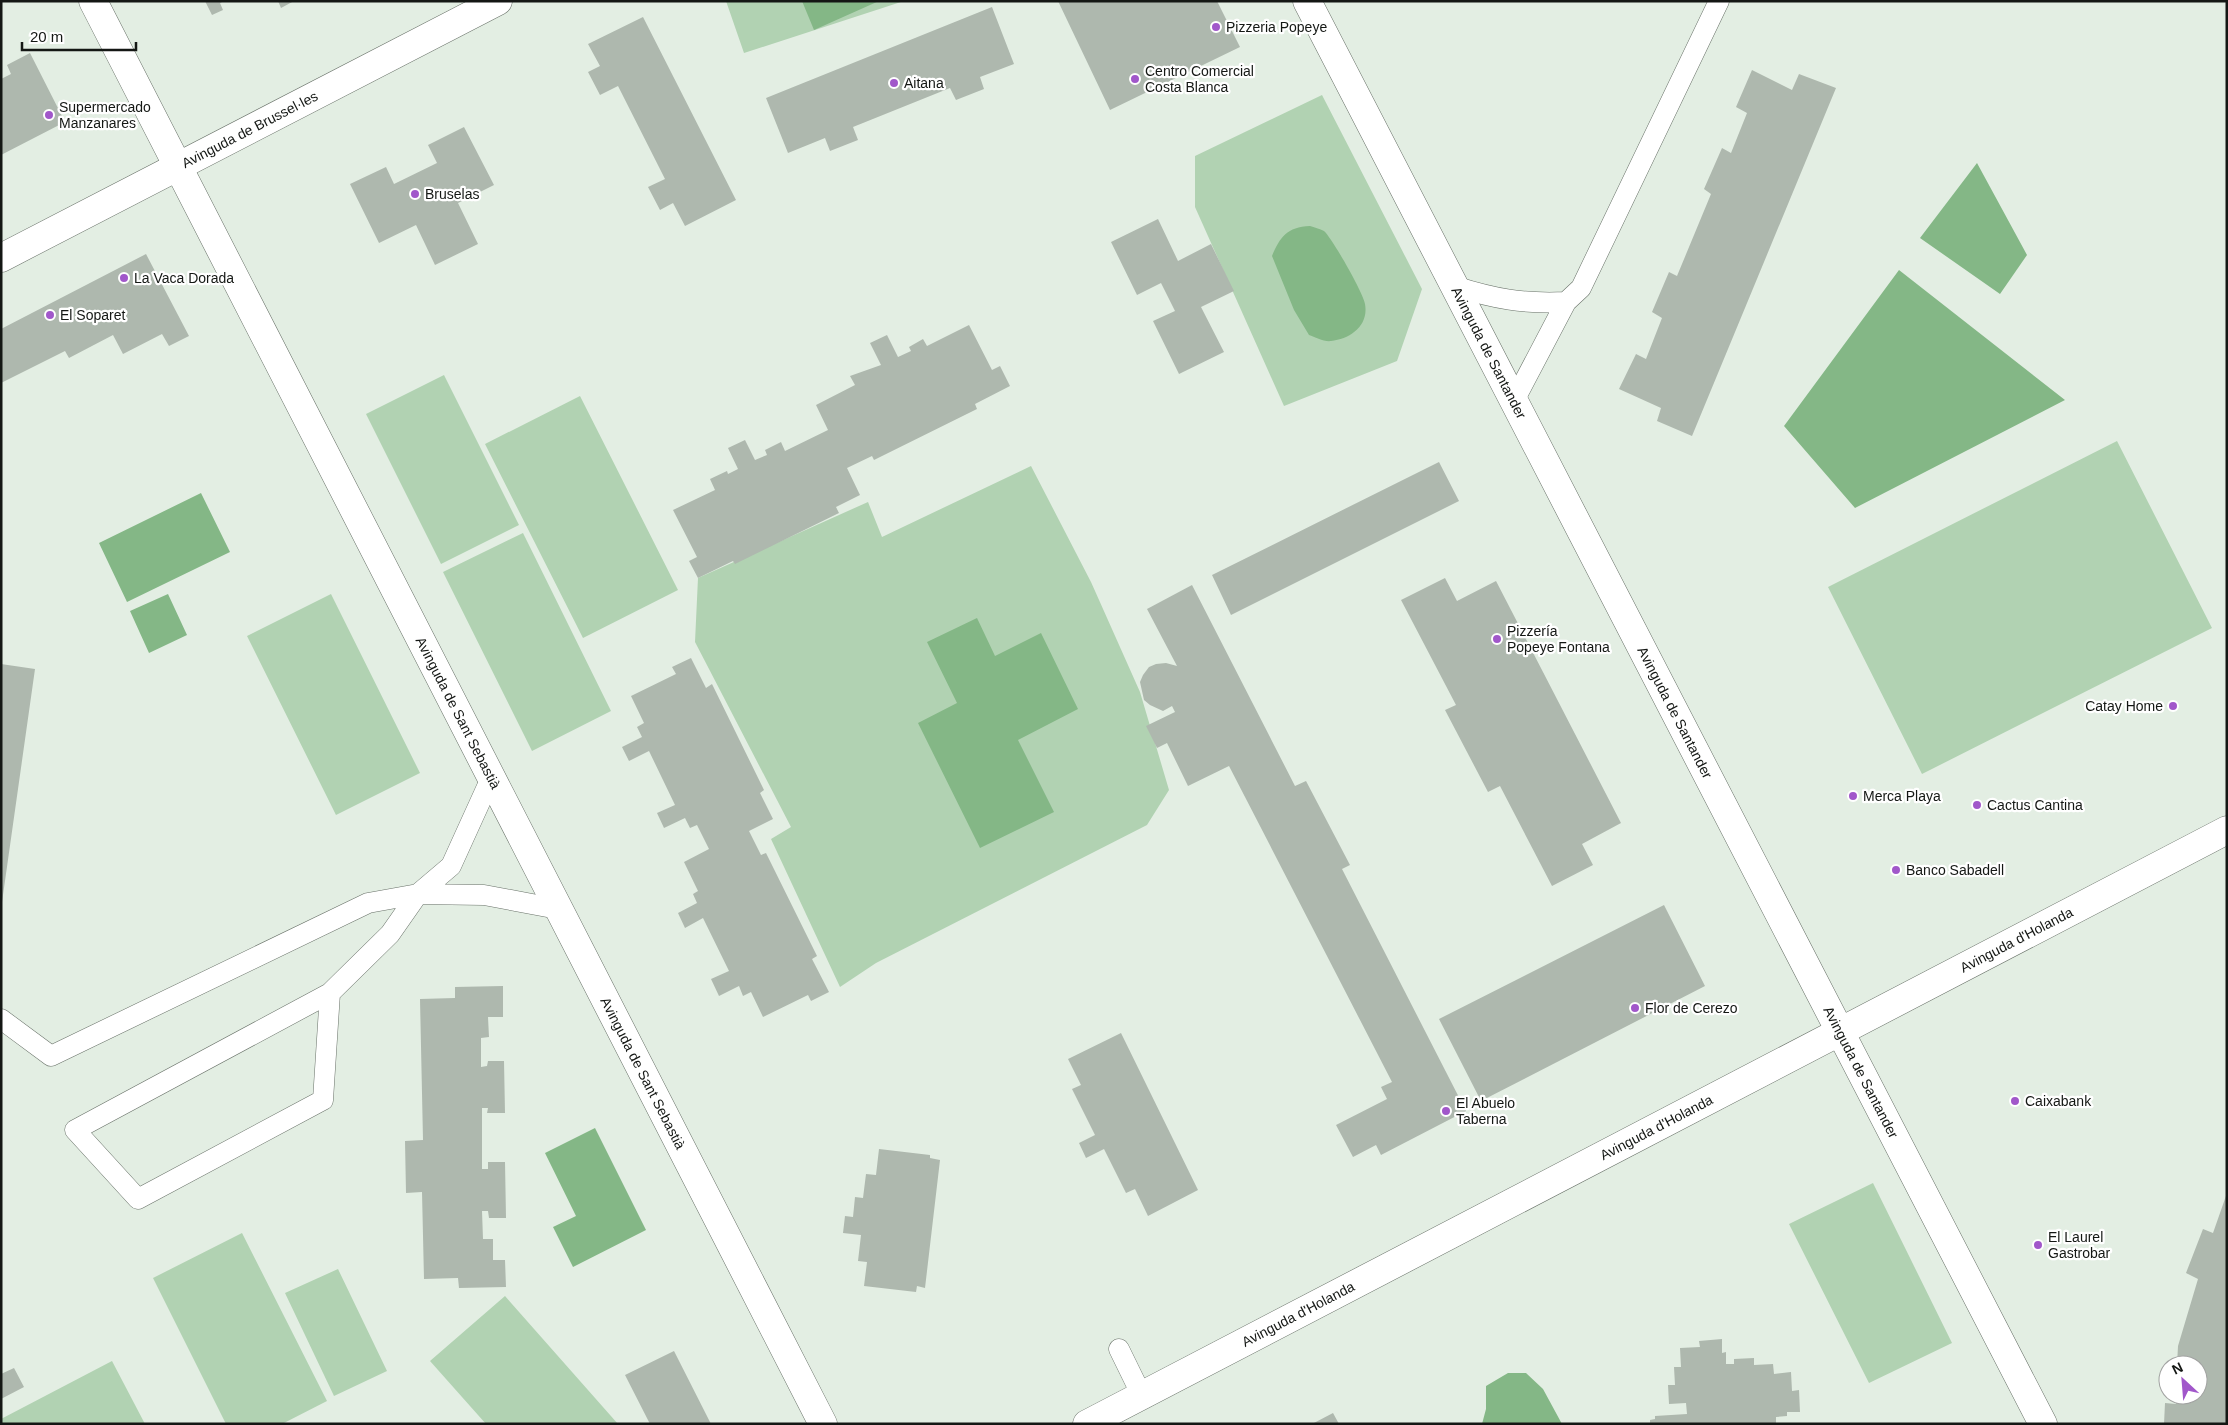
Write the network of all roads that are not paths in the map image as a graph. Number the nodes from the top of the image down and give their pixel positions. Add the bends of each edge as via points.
1 (93, 1) edge
2 (498, 1) edge
3 (1307, 1) edge
4 (1719, 1) edge
5 (177, 168) junction
6 (1, 258) edge
7 (1454, 286) junction
8 (1566, 302) junction
9 (1514, 400) junction
10 (491, 778) junction
11 (2227, 830) edge
12 (418, 894) junction
13 (558, 909) junction
14 (330, 993) junction
15 (1, 1019) edge
16 (1840, 1031) junction
17 (1119, 1348) dead end
18 (1142, 1396) junction
19 (823, 1424) edge
20 (1087, 1424) edge
21 (2043, 1424) edge

1 - 5 street, Avinguda de Sant Sebastià
2 - 5 street, Avinguda de Brussel·les
3 - 7 street, Avinguda de Santander
4 - 8 lane via 1596,261 1581,288
5 - 6 street, Avinguda de Brussel·les
5 - 10 street, Avinguda de Sant Sebastià
7 - 8 lane via 1529,304
7 - 9 street, Avinguda de Santander
8 - 9 lane
9 - 16 street, Avinguda de Santander
10 - 12 lane via 451,866
10 - 13 street, Avinguda de Sant Sebastià
11 - 16 street, Avinguda d'Holanda
12 - 13 lane via 484,895
12 - 14 lane via 390,934
12 - 15 lane via 368,903 51,1056
13 - 19 street, Avinguda de Sant Sebastià
14 - 14 lane via 323,1100 138,1199 75,1130
16 - 18 street, Avinguda d'Holanda
16 - 21 street, Avinguda de Santander
17 - 18 lane
18 - 20 street, Avinguda d'Holanda

